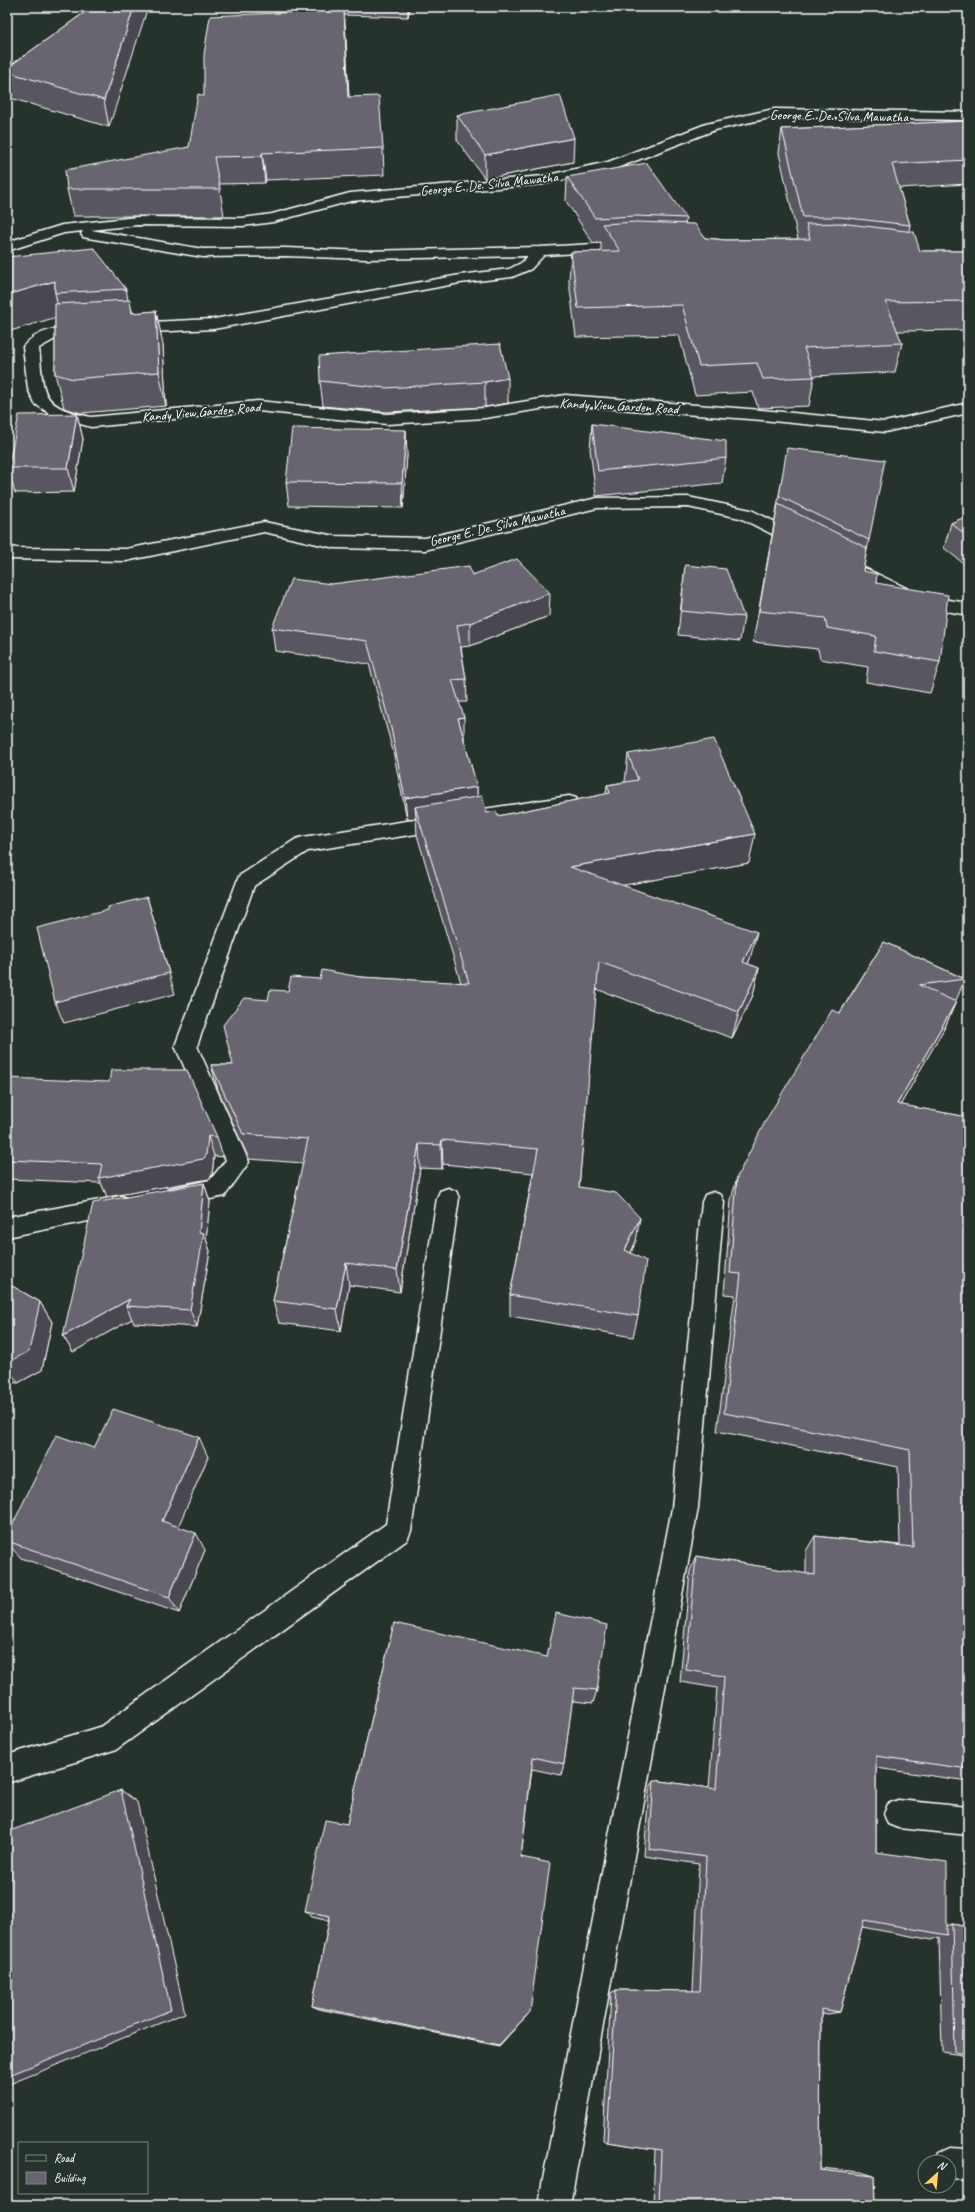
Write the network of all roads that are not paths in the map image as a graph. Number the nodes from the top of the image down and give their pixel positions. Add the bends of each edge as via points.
1 (968, 116) edge
2 (62, 229) junction
3 (7, 239) edge
4 (641, 246) edge
5 (7, 247) edge
6 (540, 251) junction
7 (968, 408) edge
8 (814, 549) edge
9 (7, 551) edge
10 (835, 559) edge
11 (968, 610) edge
12 (582, 801) edge
13 (448, 1198) dead end
14 (713, 1202) dead end
15 (7, 1227) edge
16 (7, 1768) edge
17 (898, 1814) dead end
18 (968, 1821) edge
19 (957, 2164) edge
20 (968, 2165) edge
21 (554, 2205) edge

1 - 2 street, George E. De. Silva Mawatha via 774,113 711,127 612,166 543,180 350,197 273,218 243,222 137,221
2 - 3 street via 38,228
2 - 5 street, George E. De. Silva Mawatha
2 - 6 street via 203,253 285,252 366,255
4 - 6 street
6 - 7 street, Kandy View Garden Road via 526,266 512,274 460,279 214,324 51,333 38,339 31,347 37,394 47,407 66,416 91,422 258,406 387,419 485,413 565,400 885,427
8 - 9 street, George E. De. Silva Mawatha via 745,514 680,502 597,503 425,544 334,542 264,527 126,555 11,554
10 - 11 street via 919,601
12 - 15 street via 303,844 246,881 186,1046 238,1162 217,1189
13 - 16 street via 398,1531 107,1739
14 - 21 street via 685,1508
17 - 18 street
19 - 20 street

